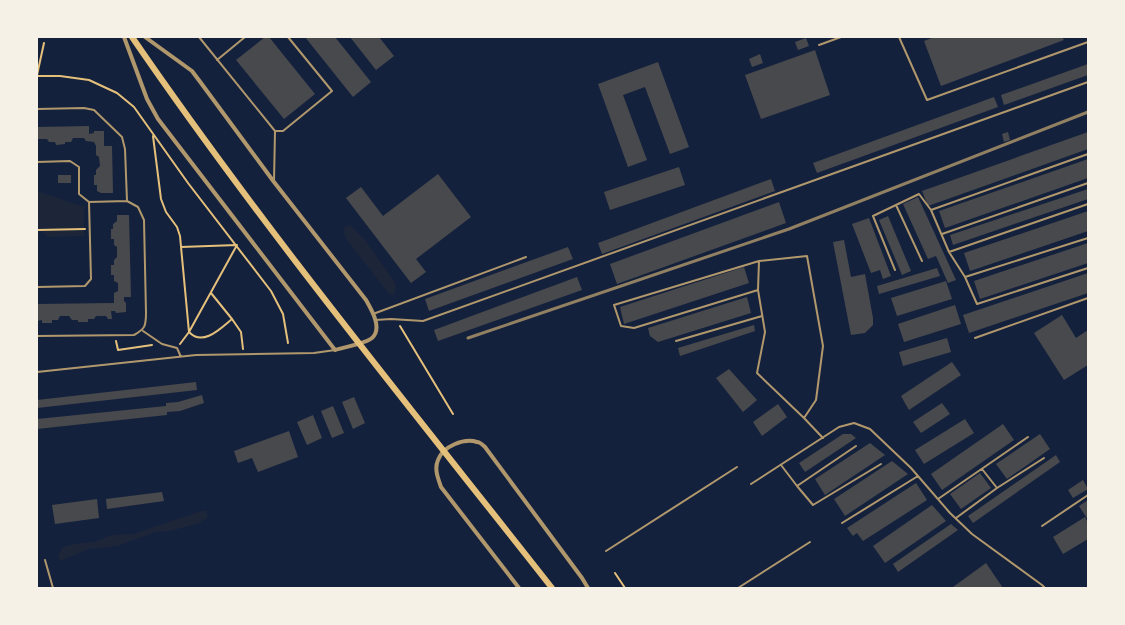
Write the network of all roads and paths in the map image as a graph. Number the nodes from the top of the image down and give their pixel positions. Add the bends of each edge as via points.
1 (124, 37) edge
2 (132, 37) edge
3 (145, 37) edge
4 (199, 37) edge
5 (245, 37) edge
6 (288, 37) edge
7 (841, 37) edge
8 (899, 37) edge
9 (1088, 42) edge
10 (44, 43) dead end
11 (819, 45) dead end
12 (218, 60) junction
13 (37, 76) edge
14 (1088, 82) edge
15 (37, 109) edge
16 (275, 131) junction
17 (152, 134) junction
18 (1088, 154) edge
19 (37, 162) edge
20 (274, 182) junction
21 (1088, 183) edge
22 (127, 201) junction
23 (90, 202) junction
24 (1088, 204) edge
25 (896, 205) junction
26 (931, 210) junction
27 (90, 229) junction
28 (37, 230) edge
29 (941, 234) junction
30 (1088, 238) edge
31 (236, 245) junction
32 (181, 247) junction
33 (949, 252) junction
34 (526, 257) dead end
35 (759, 261) junction
36 (922, 261) dead end
37 (1088, 268) edge
38 (895, 270) dead end
39 (965, 277) junction
40 (37, 287) edge
41 (758, 290) junction
42 (211, 293) junction
43 (1088, 298) edge
44 (373, 314) junction
45 (762, 316) junction
46 (232, 319) junction
47 (375, 320) junction
48 (397, 321) dead end
49 (142, 330) junction
50 (189, 332) junction
51 (115, 335) junction
52 (37, 336) edge
53 (975, 338) dead end
54 (676, 341) dead end
55 (162, 344) junction
56 (288, 344) dead end
57 (177, 348) junction
58 (243, 349) dead end
59 (335, 350) junction
60 (181, 357) junction
61 (37, 372) edge
62 (453, 414) dead end
63 (804, 418) junction
64 (1028, 437) dead end
65 (823, 438) junction
66 (856, 446) dead end
67 (1044, 458) dead end
68 (881, 464) dead end
69 (781, 466) junction
70 (737, 467) dead end
71 (982, 469) junction
72 (918, 476) junction
73 (751, 484) dead end
74 (797, 486) junction
75 (996, 488) junction
76 (1088, 495) edge
77 (938, 499) junction
78 (955, 518) junction
79 (842, 523) dead end
80 (1042, 526) dead end
81 (810, 542) dead end
82 (606, 551) dead end
83 (45, 560) dead end
84 (615, 573) dead end
85 (53, 588) edge
86 (519, 588) edge
87 (552, 588) edge
88 (588, 588) edge
89 (625, 588) edge
90 (738, 588) edge
91 (1044, 588) edge

1 - 59 street via 147,99 158,119
2 - 87 main road via 215,156
3 - 20 street via 192,72
4 - 12 lane
5 - 12 lane
6 - 16 lane via 332,91 282,131
7 - 11 lane
8 - 9 lane via 927,100
10 - 13 path
12 - 16 lane
13 - 17 path via 89,80 117,93 134,107
14 - 47 lane via 423,321
15 - 22 lane via 94,110 122,137 125,149
16 - 20 lane
17 - 31 path
17 - 32 path via 161,199 166,212 177,226
18 - 26 lane
19 - 23 lane via 70,161 78,167 79,194
20 - 44 street via 366,300
21 - 29 lane
22 - 23 lane
22 - 49 lane via 138,207 144,220 146,322
23 - 27 lane
24 - 33 lane
25 - 26 lane via 919,194
25 - 36 lane
25 - 38 lane via 873,216
26 - 29 lane
27 - 28 path
27 - 40 lane via 91,279 85,286
29 - 33 lane
30 - 39 lane
31 - 32 path
31 - 42 path
31 - 56 path via 280,305
32 - 50 path
33 - 39 lane
34 - 44 lane
35 - 41 lane
35 - 41 lane via 614,305 621,326 634,328
35 - 63 lane via 807,256 823,346 816,400
37 - 39 lane via 977,304
41 - 45 lane
42 - 46 path
42 - 50 path
43 - 53 lane
44 - 47 street
45 - 54 lane
45 - 63 lane via 765,332 757,373
46 - 50 path via 210,336 203,337
46 - 58 path via 241,332
47 - 59 street via 376,328 372,338
48 - 62 path
49 - 51 lane via 134,334
49 - 55 lane
50 - 57 path
51 - 52 lane
51 - 55 path via 118,350
55 - 57 lane
57 - 60 lane
59 - 60 lane via 314,354
60 - 61 lane
63 - 65 lane
64 - 71 lane
65 - 69 lane
65 - 72 lane via 839,427 854,423 870,429
66 - 74 lane
67 - 75 lane
68 - 74 lane via 813,505
69 - 73 lane
69 - 74 lane
70 - 82 lane
71 - 75 lane
71 - 77 lane
72 - 77 lane
72 - 79 lane
75 - 78 lane
76 - 80 lane
77 - 78 lane
78 - 91 lane via 972,534
81 - 90 lane
83 - 85 lane
84 - 89 path
86 - 88 street via 441,487 436,469 442,453 448,448 469,441 478,442 485,447

